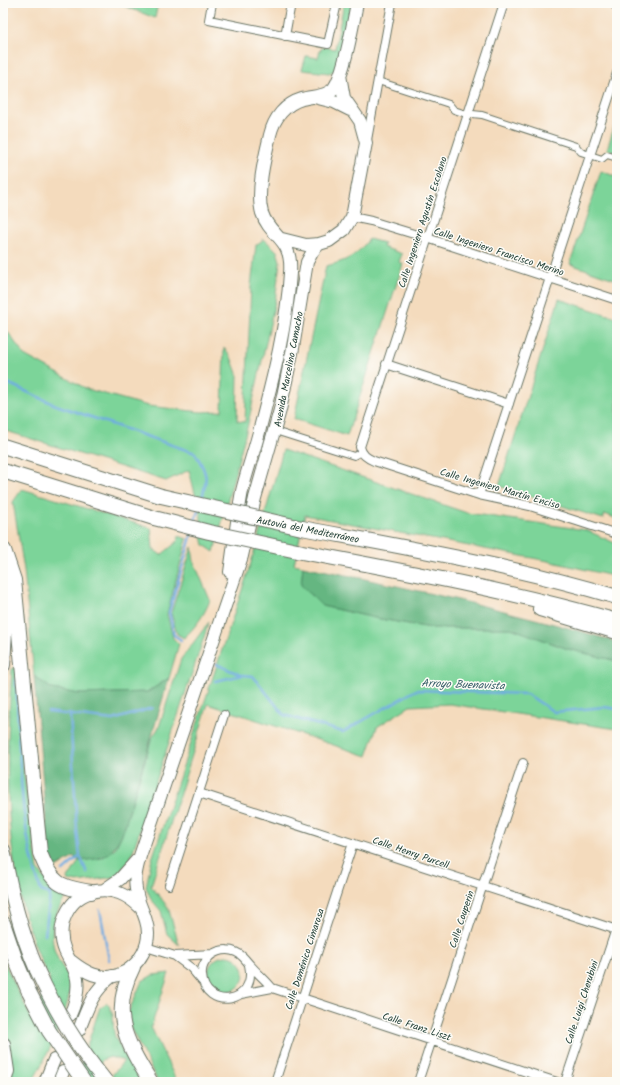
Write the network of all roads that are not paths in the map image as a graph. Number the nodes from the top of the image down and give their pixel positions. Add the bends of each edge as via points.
1 (212, 3) edge
2 (291, 3) edge
3 (337, 3) edge
4 (357, 3) edge
5 (392, 3) edge
6 (504, 3) edge
7 (613, 3) edge
8 (617, 7) edge
9 (285, 36) junction
10 (617, 73) edge
11 (340, 75) junction
12 (378, 81) junction
13 (314, 97) junction
14 (350, 110) junction
15 (467, 114) junction
16 (366, 143) junction
17 (590, 155) junction
18 (617, 158) edge
19 (352, 217) junction
20 (427, 238) junction
21 (282, 239) junction
22 (319, 244) junction
23 (550, 278) junction
24 (617, 300) edge
25 (386, 364) junction
26 (508, 404) junction
27 (275, 431) junction
28 (3, 446) edge
29 (361, 450) junction
30 (6, 472) edge
31 (479, 495) junction
32 (617, 534) edge
33 (3, 549) edge
34 (440, 579) junction
35 (617, 597) edge
36 (224, 604) junction
37 (617, 621) edge
38 (617, 632) edge
39 (3, 665) edge
40 (224, 715) dead end
41 (523, 763) dead end
42 (199, 793) junction
43 (352, 842) junction
44 (3, 850) edge
45 (140, 856) junction
46 (169, 885) dead end
47 (482, 887) junction
48 (97, 891) junction
49 (140, 908) junction
50 (3, 923) edge
51 (616, 929) edge
52 (146, 947) junction
53 (212, 954) junction
54 (175, 956) junction
55 (71, 961) junction
56 (249, 965) junction
57 (133, 966) junction
58 (112, 976) junction
59 (202, 981) junction
60 (272, 988) junction
61 (241, 994) junction
62 (302, 999) junction
63 (70, 1015) dead end
64 (79, 1030) dead end
65 (431, 1041) junction
66 (3, 1044) edge
67 (54, 1060) dead end
68 (4, 1082) edge
69 (45, 1082) edge
70 (84, 1082) edge
71 (106, 1082) edge
72 (151, 1082) edge
73 (275, 1082) edge
74 (418, 1082) edge
75 (557, 1082) edge
76 (565, 1082) edge

1 - 9 street via 209,20
2 - 9 street
3 - 9 street via 328,44
4 - 11 main road, Avenida Marcelino Camacho
5 - 12 street
6 - 15 street, Calle Ingeniero Agustín Escolano
7 - 8 street
10 - 17 street
11 - 13 main road, Avenida Marcelino Camacho via 333,88 326,94
11 - 14 main road, Avenida Marcelino Camacho via 341,90
12 - 15 street via 449,104 454,110
12 - 16 street
13 - 14 main road, Avenida Marcelino Camacho via 334,102
13 - 21 main road, Avenida Marcelino Camacho via 288,105 275,120 270,134 260,192 261,206 269,226
14 - 16 main road, Avenida Marcelino Camacho via 360,122
15 - 17 street via 482,115 576,146 581,152
15 - 20 street, Calle Ingeniero Agustín Escolano
16 - 19 main road, Avenida Marcelino Camacho
17 - 18 street via 602,159 607,155
17 - 23 street
19 - 20 street, Calle Ingeniero Francisco Merino via 371,220
19 - 22 main road, Avenida Marcelino Camacho via 344,230 329,241
20 - 23 street, Calle Ingeniero Francisco Merino
20 - 25 street, Calle Ingeniero Agustín Escolano
21 - 22 main road, Avenida Marcelino Camacho via 300,244
21 - 36 main road, Avenida Marcelino Camacho via 289,254 290,272 283,323 260,427 242,491
22 - 27 main road, Avenida Marcelino Camacho via 308,262
23 - 24 street, Calle Ingeniero Francisco Merino
23 - 26 street
25 - 26 street
25 - 29 street, Calle Ingeniero Agustín Escolano
26 - 31 street
27 - 29 street, Avenida Marcelino Camacho via 354,456
27 - 36 main road via 255,498 242,556
28 - 35 highway, Autovía del Mediterráneo, bridge via 161,496 302,528 479,561
29 - 31 street, Calle Ingeniero Martín Enciso via 366,457 374,461
30 - 34 highway, bridge via 208,532
31 - 32 street, Calle Ingeniero Martín Enciso via 530,506
33 - 39 highway via 6,588
33 - 48 highway via 14,580 40,853 48,873 60,885
34 - 37 highway via 565,606
34 - 38 highway
36 - 45 main road
40 - 42 street
41 - 47 street, Calle Couperin
42 - 43 street, Calle Henry Purcell
42 - 46 street
43 - 47 street, Calle Henry Purcell
43 - 62 street, Calle Doménico Cimarosa
44 - 71 highway, bridge via 12,899 37,970 62,1021
45 - 48 main road via 120,879
45 - 49 main road via 135,877
47 - 51 street, Calle Henry Purcell
47 - 65 street, Calle Couperin
48 - 49 main road via 116,891 130,898
48 - 55 main road via 79,898 63,921 62,940
49 - 52 main road via 148,929
50 - 70 highway, bridge via 29,992 49,1031
51 - 76 street, Calle Luigi Cherubini
52 - 54 street, Calle Franz Liszt
52 - 57 main road
53 - 54 street, Calle Franz Liszt
53 - 56 street, Calle Franz Liszt via 230,950 245,958
53 - 59 street via 204,965
54 - 59 street, Calle Franz Liszt via 191,968
55 - 58 main road via 84,972 100,977
55 - 63 main road via 77,979 77,990
56 - 60 street, Calle Franz Liszt
56 - 61 street via 250,982
57 - 58 main road
57 - 72 highway via 126,981 120,1010 126,1035
58 - 64 main road via 91,998
59 - 61 street, Calle Franz Liszt via 218,998 234,998
60 - 61 street, Calle Franz Liszt
60 - 62 street, Calle Franz Liszt
62 - 65 street, Calle Franz Liszt
62 - 73 street, Calle Doménico Cimarosa
65 - 74 street, Calle Couperin
65 - 75 street, Calle Franz Liszt
66 - 68 highway via 8,1071
67 - 69 main road

